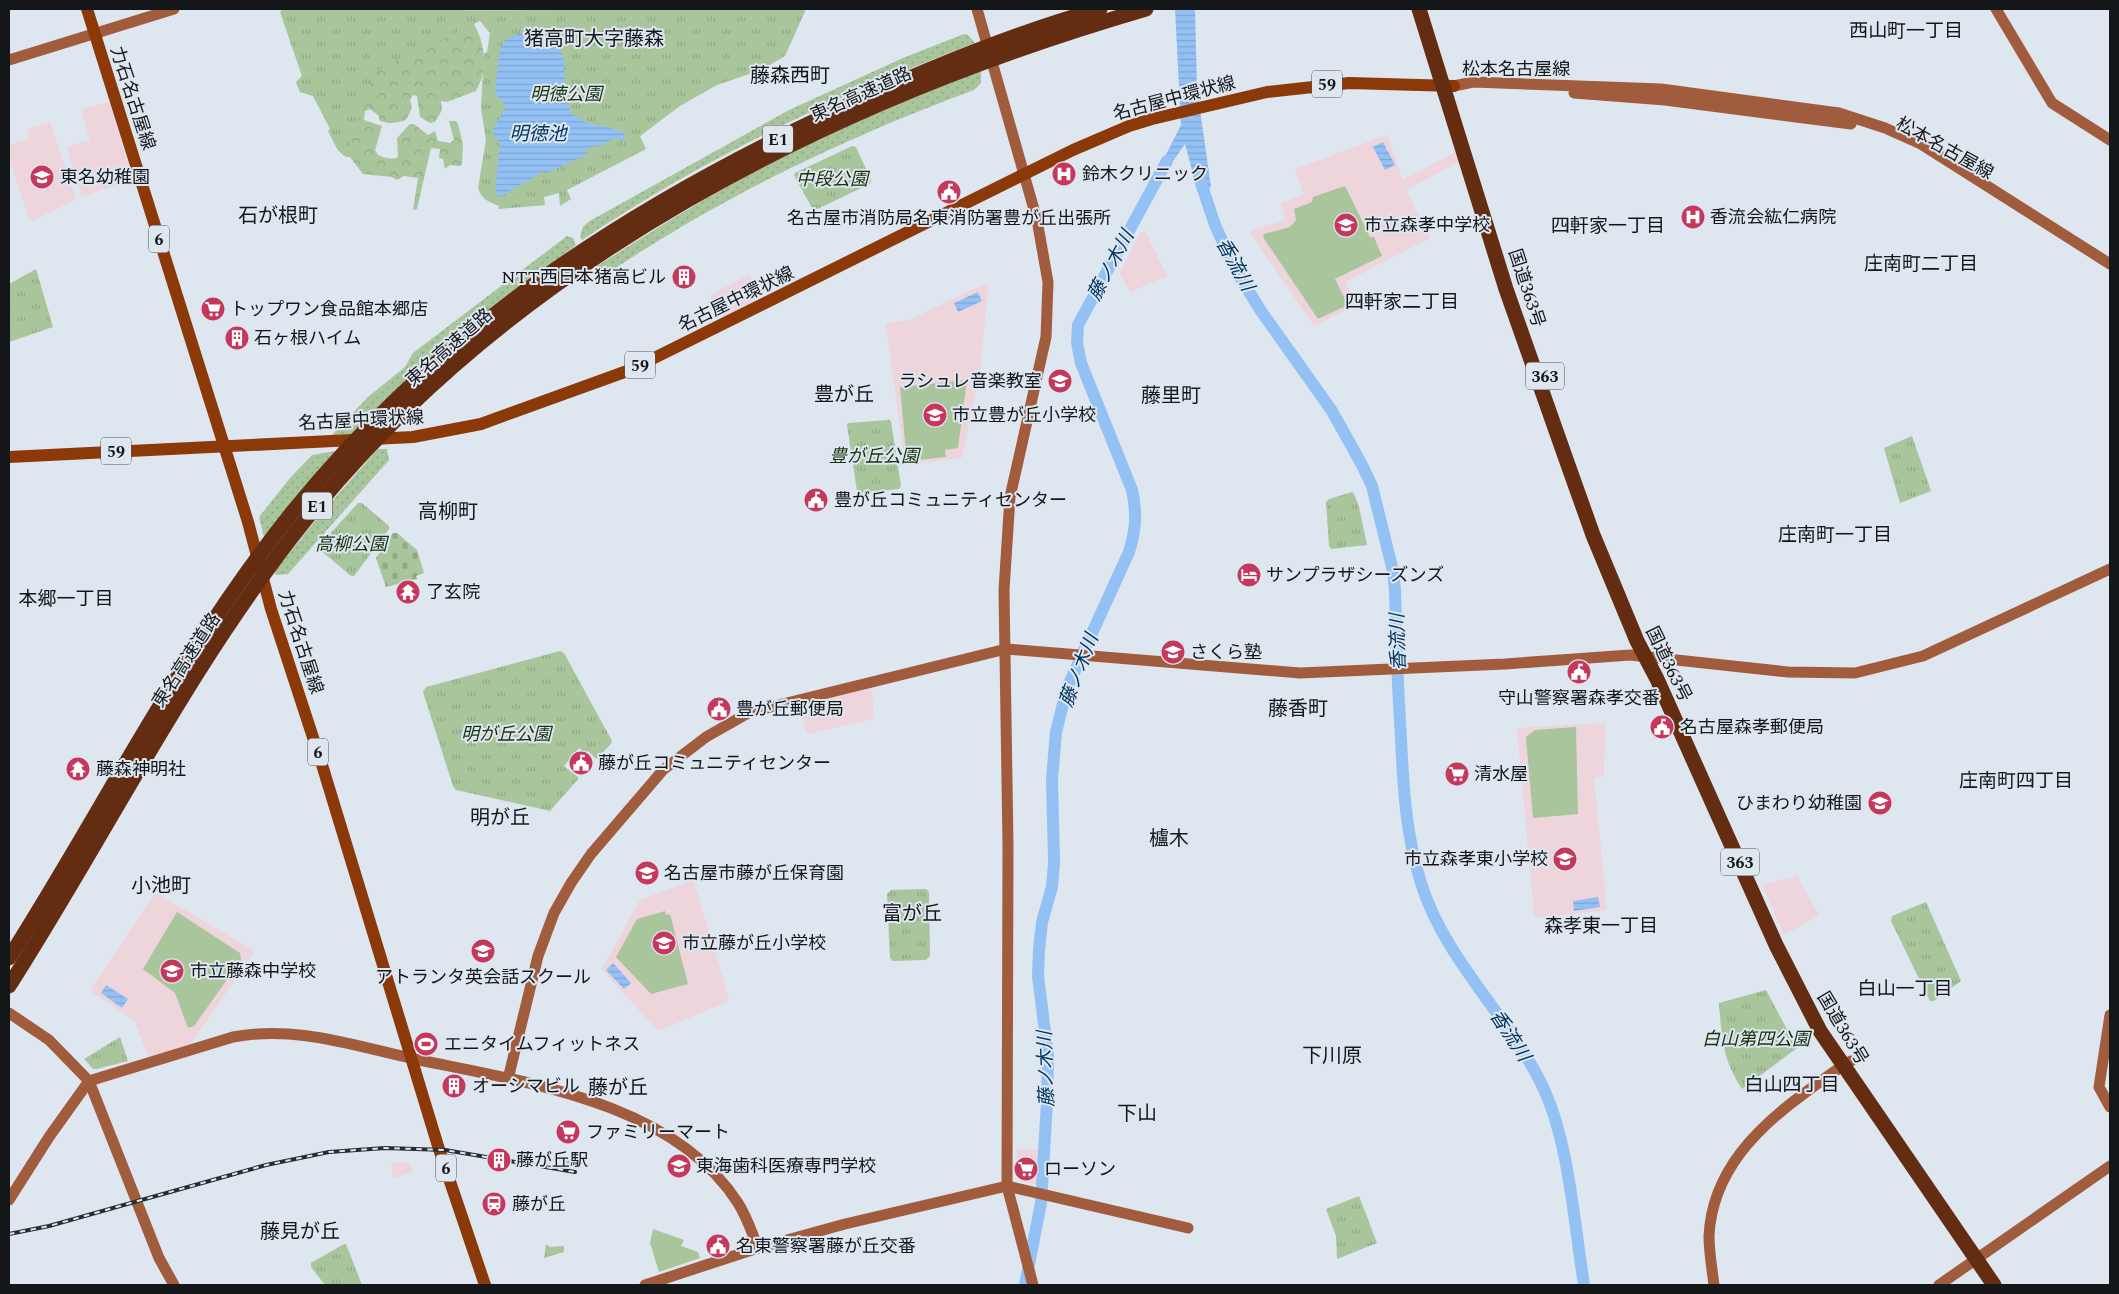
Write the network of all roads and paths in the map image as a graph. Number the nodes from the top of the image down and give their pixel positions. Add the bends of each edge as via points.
1 (87, 9) edge
2 (174, 9) edge
3 (977, 9) edge
4 (1100, 9) edge
5 (1146, 9) edge
6 (1419, 9) edge
7 (1430, 9) edge
8 (1996, 9) edge
9 (94, 33) junction
10 (998, 50) junction
11 (9, 60) edge
12 (1449, 86) junction
13 (2110, 140) edge
14 (1025, 175) junction
15 (576, 262) junction
16 (2110, 264) edge
17 (2110, 270) edge
18 (223, 446) junction
19 (9, 457) edge
20 (2110, 569) edge
21 (1006, 649) junction
22 (1650, 657) junction
23 (9, 958) edge
24 (9, 986) edge
25 (9, 1013) edge
26 (2110, 1015) edge
27 (413, 1058) junction
28 (1846, 1063) junction
29 (508, 1079) junction
30 (89, 1081) junction
31 (2110, 1107) edge
32 (2110, 1166) edge
33 (1007, 1186) junction
34 (9, 1200) edge
35 (1188, 1228) dead end
36 (758, 1248) junction
37 (1980, 1257) junction
38 (174, 1285) edge
39 (485, 1285) edge
40 (645, 1285) edge
41 (1033, 1285) edge
42 (1714, 1285) edge
43 (1939, 1285) edge
44 (1994, 1285) edge
45 (2004, 1285) edge

1 - 9 main road, 力石名古屋線 / 6
2 - 9 street
3 - 14 street
4 - 10 highway, 東名高速道路 / E1
5 - 10 highway, 東名高速道路 / E1
6 - 12 highway, 国道363号 / 363
7 - 12 highway, 国道363号 / 363
8 - 13 street via 2052,103
9 - 11 street
9 - 18 main road, 力石名古屋線 / 6
10 - 15 highway, 東名高速道路 / E1 via 798,142
12 - 14 main road, 名古屋中環状線 / 59 via 1350,82 1267,92 1129,126
12 - 16 street, 松本名古屋線 via 1473,82 1661,89 1839,113 1886,128 1920,144
12 - 17 street, 松本名古屋線 via 1665,100 1842,122 1891,136 1955,170
12 - 22 highway, 国道363号 / 363 via 1525,344 1593,535
14 - 18 main road, 名古屋中環状線 / 59 via 630,370 481,424 413,437
14 - 21 street via 1044,253 1048,323 1010,497 1004,576
15 - 23 highway, 東名高速道路 / E1 via 519,294 455,344 364,431 295,510 250,568 166,697
15 - 24 highway, 東名高速道路 / E1 via 542,295 466,355 387,430 305,520 256,586 174,712
18 - 19 main road, 名古屋中環状線 / 59
18 - 27 main road, 力石名古屋線 / 6
20 - 22 street via 1950,645 1885,667 1854,673 1828,674
21 - 22 street via 1300,672
21 - 29 street via 750,712 706,737 663,770 591,854 554,913 538,956
21 - 33 street
22 - 28 highway, 国道363号 / 363 via 1657,679 1730,830 1789,973 1820,1031
25 - 30 street via 49,1040
26 - 31 street via 2099,1087
27 - 29 street
27 - 30 street via 306,1034 252,1034 204,1045
27 - 39 main road, 力石名古屋線 / 6 via 438,1146
28 - 37 highway, 国道363号 / 363
28 - 42 street via 1771,1118 1726,1172 1709,1236
29 - 36 street via 613,1108 647,1123 682,1146 737,1202
30 - 34 street
30 - 38 street via 155,1250
32 - 37 street
33 - 35 street
33 - 36 street
33 - 41 street
36 - 40 street
37 - 43 street
37 - 44 highway, 国道363号 / 363
37 - 45 highway, 国道363号 / 363

